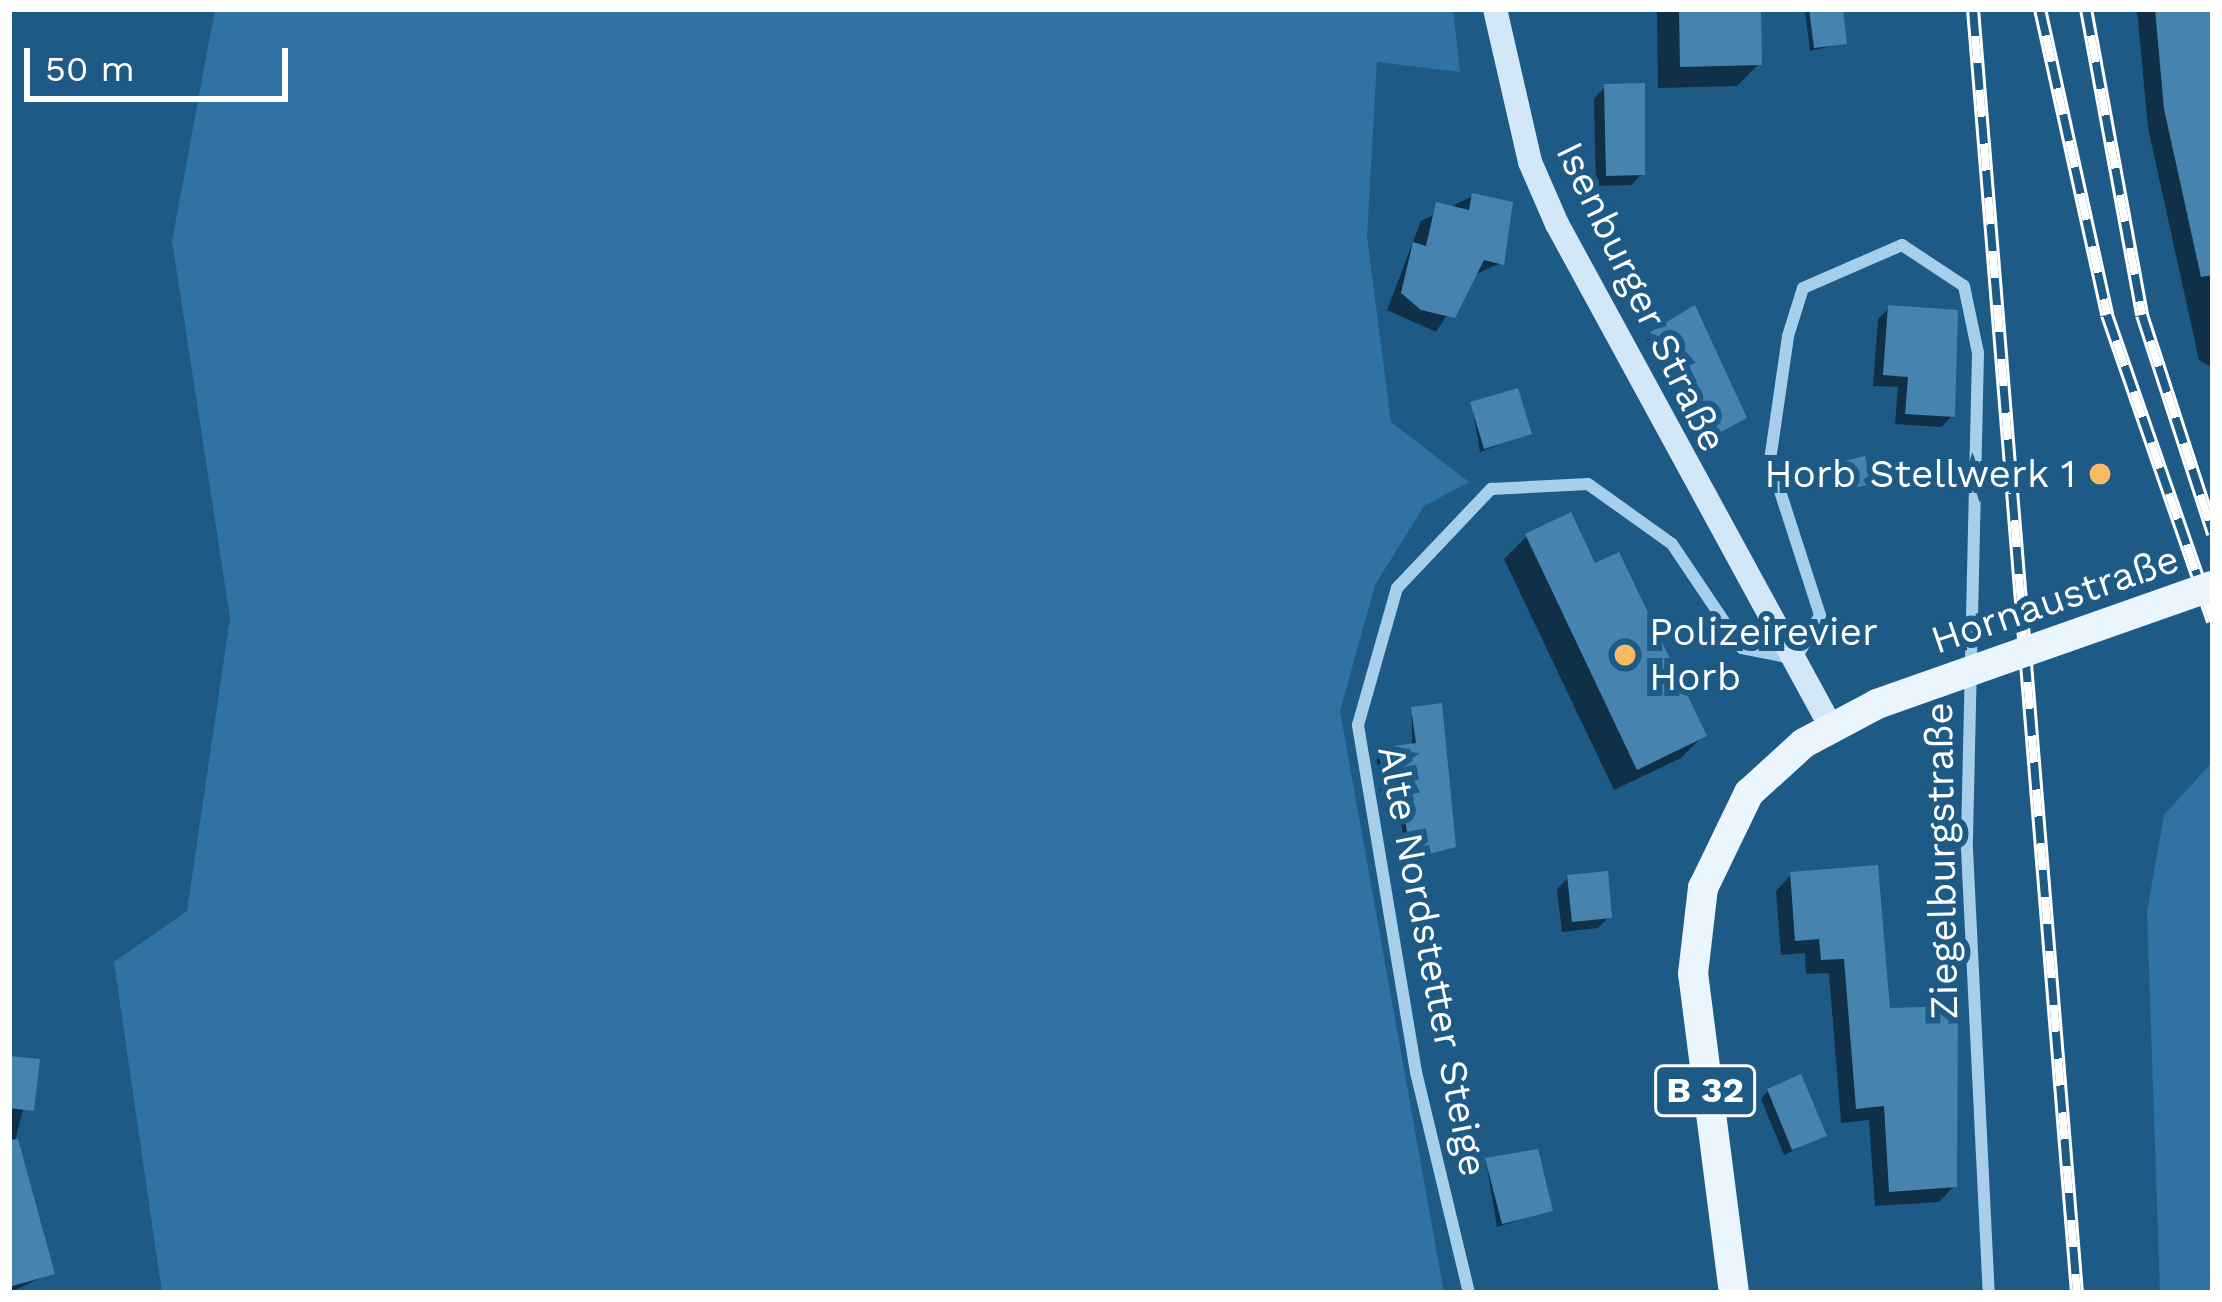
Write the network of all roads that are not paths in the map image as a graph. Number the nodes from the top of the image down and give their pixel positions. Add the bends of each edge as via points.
1 (1495, 9) edge
2 (2213, 586) edge
3 (1796, 658) junction
4 (1831, 727) junction
5 (1469, 1293) edge
6 (1735, 1293) edge
7 (1989, 1293) edge

1 - 3 street, Isenburger Straße via 1530,162 1557,224
2 - 4 main road, Hornaustraße / B 32, bridge
3 - 4 street, Isenburger Straße
3 - 5 street, Alte Nordstetter Steige via 1742,648 1672,544 1588,484 1491,489 1397,588 1358,725 1416,1072
3 - 7 street, Ziegelburgstraße via 1820,615 1770,460 1788,336 1803,288 1902,245 1964,286 1978,353 1967,849
4 - 6 main road, Hornaustraße / B 32 via 1779,762 1729,822 1695,932

